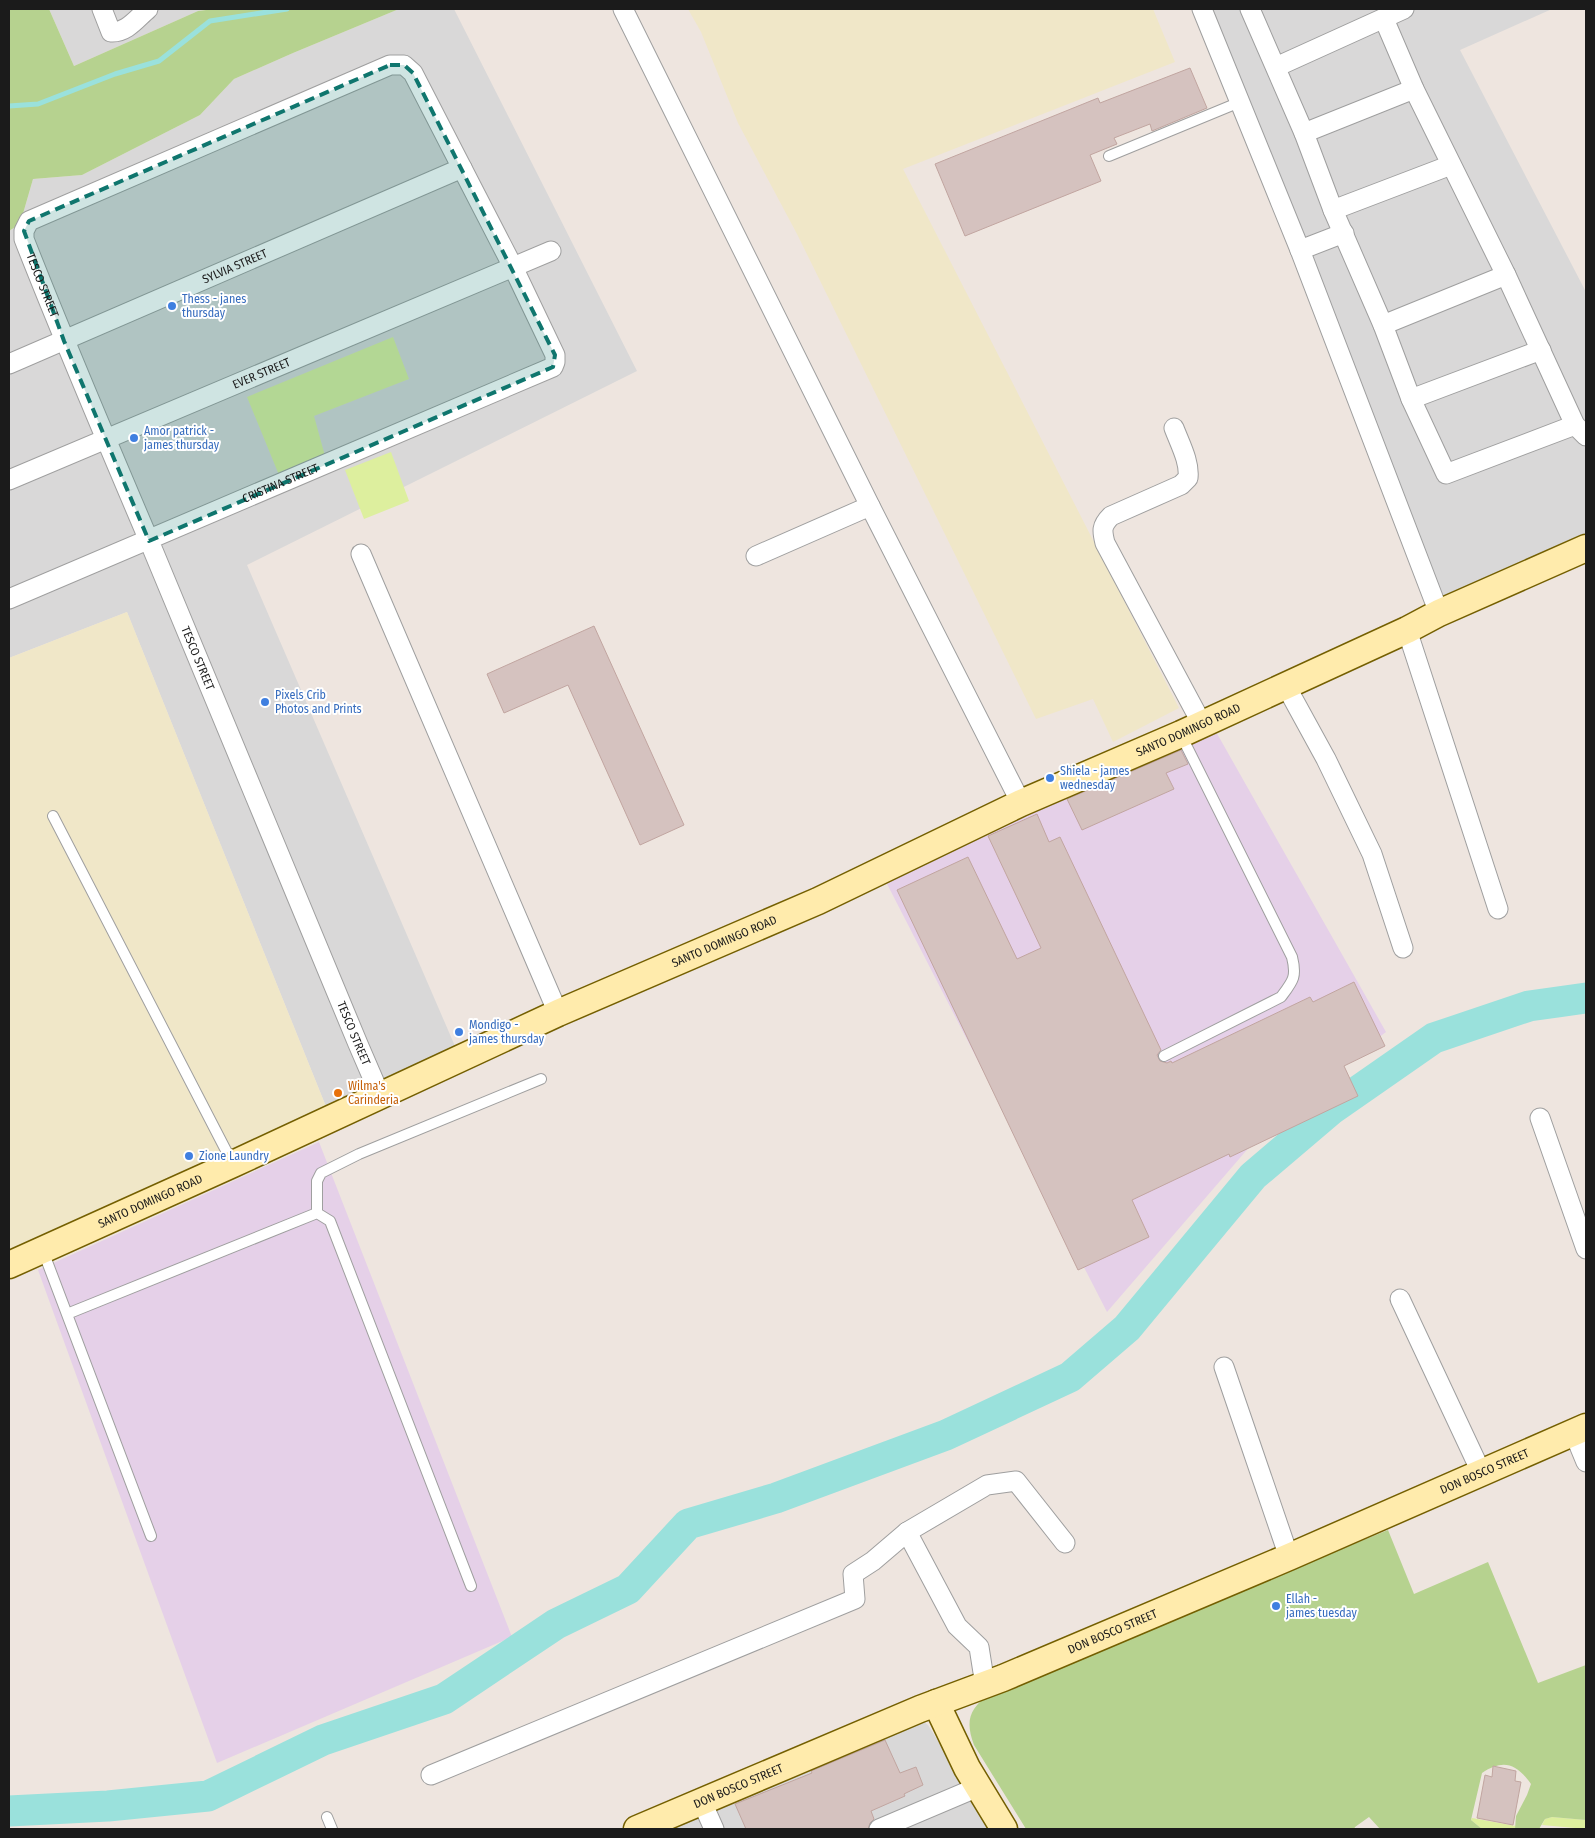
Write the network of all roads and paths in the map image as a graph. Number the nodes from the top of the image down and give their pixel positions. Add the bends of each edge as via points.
1 (102, 9) edge
2 (148, 9) edge
3 (623, 9) edge
4 (1250, 9) edge
5 (1404, 9) edge
6 (1208, 11) edge
7 (1384, 18) junction
8 (1276, 67) junction
9 (1414, 89) junction
10 (1240, 102) junction
11 (1304, 133) junction
12 (1109, 156) dead end
13 (1451, 165) junction
14 (462, 168) junction
15 (1333, 210) junction
16 (1344, 233) junction
17 (1300, 250) junction
18 (551, 251) dead end
19 (512, 267) junction
20 (1506, 275) junction
21 (1384, 325) junction
22 (64, 341) junction
23 (1541, 350) junction
24 (9, 364) edge
25 (1411, 399) junction
26 (1174, 428) dead end
27 (1581, 431) edge
28 (106, 439) junction
29 (9, 480) edge
30 (870, 506) junction
31 (149, 541) junction
32 (1586, 548) edge
33 (361, 554) dead end
34 (756, 556) dead end
35 (9, 599) edge
36 (1439, 613) junction
37 (1407, 630) junction
38 (1286, 686) junction
39 (1192, 729) junction
40 (1021, 803) junction
41 (54, 816) dead end
42 (1498, 909) dead end
43 (1403, 948) dead end
44 (558, 1013) junction
45 (1164, 1056) dead end
46 (541, 1078) dead end
47 (380, 1095) junction
48 (1540, 1118) dead end
49 (233, 1164) junction
50 (317, 1213) junction
51 (1586, 1249) edge
52 (43, 1251) junction
53 (9, 1265) edge
54 (1400, 1299) dead end
55 (67, 1314) junction
56 (1224, 1367) dead end
57 (1580, 1430) edge
58 (1586, 1462) edge
59 (1482, 1474) junction
60 (907, 1532) junction
61 (151, 1536) dead end
62 (1065, 1543) dead end
63 (1289, 1557) junction
64 (471, 1586) dead end
65 (986, 1685) junction
66 (936, 1703) junction
67 (431, 1775) dead end
68 (978, 1787) junction
69 (702, 1802) junction
70 (327, 1817) dead end
71 (332, 1829) edge
72 (637, 1829) edge
73 (714, 1829) edge
74 (879, 1829) edge
75 (1004, 1829) edge

1 - 2 street via 112,32 119,32
3 - 30 street
4 - 8 street
5 - 7 street
6 - 10 street
7 - 8 street
7 - 9 street
8 - 11 street
9 - 11 street
9 - 13 street
10 - 12 lane
10 - 17 street
11 - 15 street
13 - 15 street
13 - 20 street
14 - 19 street
14 - 22 street, SYLVIA STREET
14 - 22 street, TESCO STREET via 413,73 404,65 390,65 29,222 24,230 24,239
15 - 16 street
16 - 17 street
16 - 21 street
17 - 36 street
18 - 19 street, EVER STREET
19 - 28 street, EVER STREET
19 - 31 street, CRISTINA STREET via 555,355 552,367
20 - 21 street
20 - 23 street
21 - 25 street
22 - 24 street, SYLVIA STREET
22 - 28 street, TESCO STREET
23 - 25 street
23 - 27 street
25 - 27 street via 1446,474
26 - 39 street via 1187,462 1188,478 1181,485 1111,516 1104,523 1103,531 1105,543
28 - 29 street, EVER STREET
28 - 31 street, TESCO STREET
30 - 34 street
30 - 40 street
31 - 35 street, CRISTINA STREET
31 - 47 street, TESCO STREET
32 - 36 street, SANTO DOMINGO ROAD
33 - 44 street
36 - 37 street, SANTO DOMINGO ROAD
37 - 38 street, SANTO DOMINGO ROAD
37 - 42 street
38 - 39 street, SANTO DOMINGO ROAD
38 - 43 street via 1372,854
39 - 40 street, SANTO DOMINGO ROAD
39 - 45 lane via 1295,970 1291,983 1281,996
40 - 44 street, SANTO DOMINGO ROAD via 818,901
41 - 49 lane
44 - 47 street, SANTO DOMINGO ROAD
46 - 50 lane via 321,1173 317,1181
47 - 49 street, SANTO DOMINGO ROAD
48 - 51 street
49 - 52 street, SANTO DOMINGO ROAD
50 - 55 lane
50 - 64 lane via 330,1220
52 - 53 street, SANTO DOMINGO ROAD
52 - 55 lane
54 - 59 street
55 - 61 lane
56 - 63 street
57 - 58 street
57 - 59 street, DON BOSCO STREET
59 - 63 street, DON BOSCO STREET
60 - 62 street via 987,1485 1016,1481
60 - 65 street via 957,1626 979,1647
60 - 67 street via 853,1574 856,1599
63 - 65 street, DON BOSCO STREET
65 - 66 street, DON BOSCO STREET
66 - 68 street
66 - 69 street, DON BOSCO STREET
68 - 74 street
68 - 75 street
69 - 72 street, DON BOSCO STREET
69 - 73 street
70 - 71 lane

